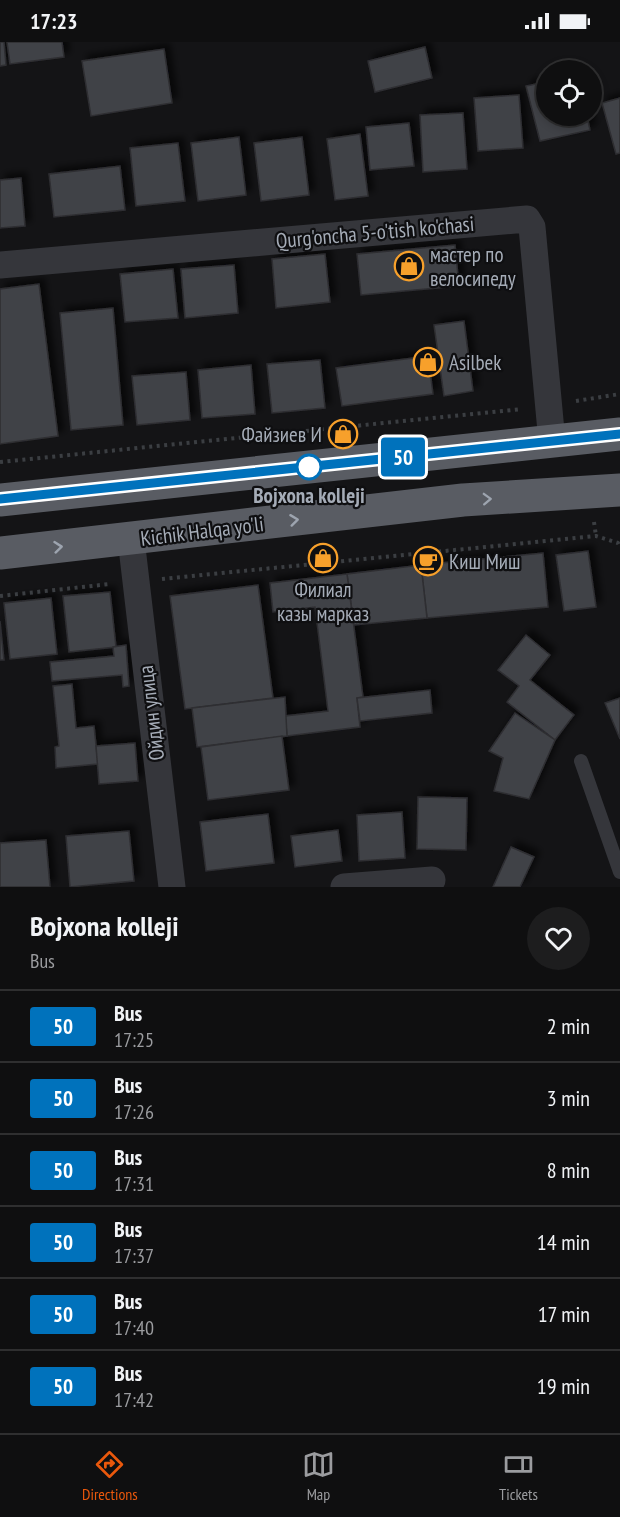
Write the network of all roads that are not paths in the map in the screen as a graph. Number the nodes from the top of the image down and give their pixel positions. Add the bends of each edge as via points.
1 (0, 265) edge
2 (620, 434) edge
3 (552, 441) junction
4 (620, 490) edge
5 (0, 500) edge
6 (131, 539) junction
7 (0, 553) edge
8 (581, 761) dead end
9 (620, 872) edge
10 (432, 880) dead end
11 (172, 887) edge
12 (344, 887) edge

1 - 3 street, Qurg'oncha 5-o'tish ko'chasi via 527,219 532,227
2 - 3 highway
3 - 5 highway
6 -> 4 highway, Kichik Halqa yo'li via 463,500
7 -> 6 highway, Kichik Halqa yo'li
6 - 11 street, Ойдин улица
8 - 9 lane
10 - 12 street

